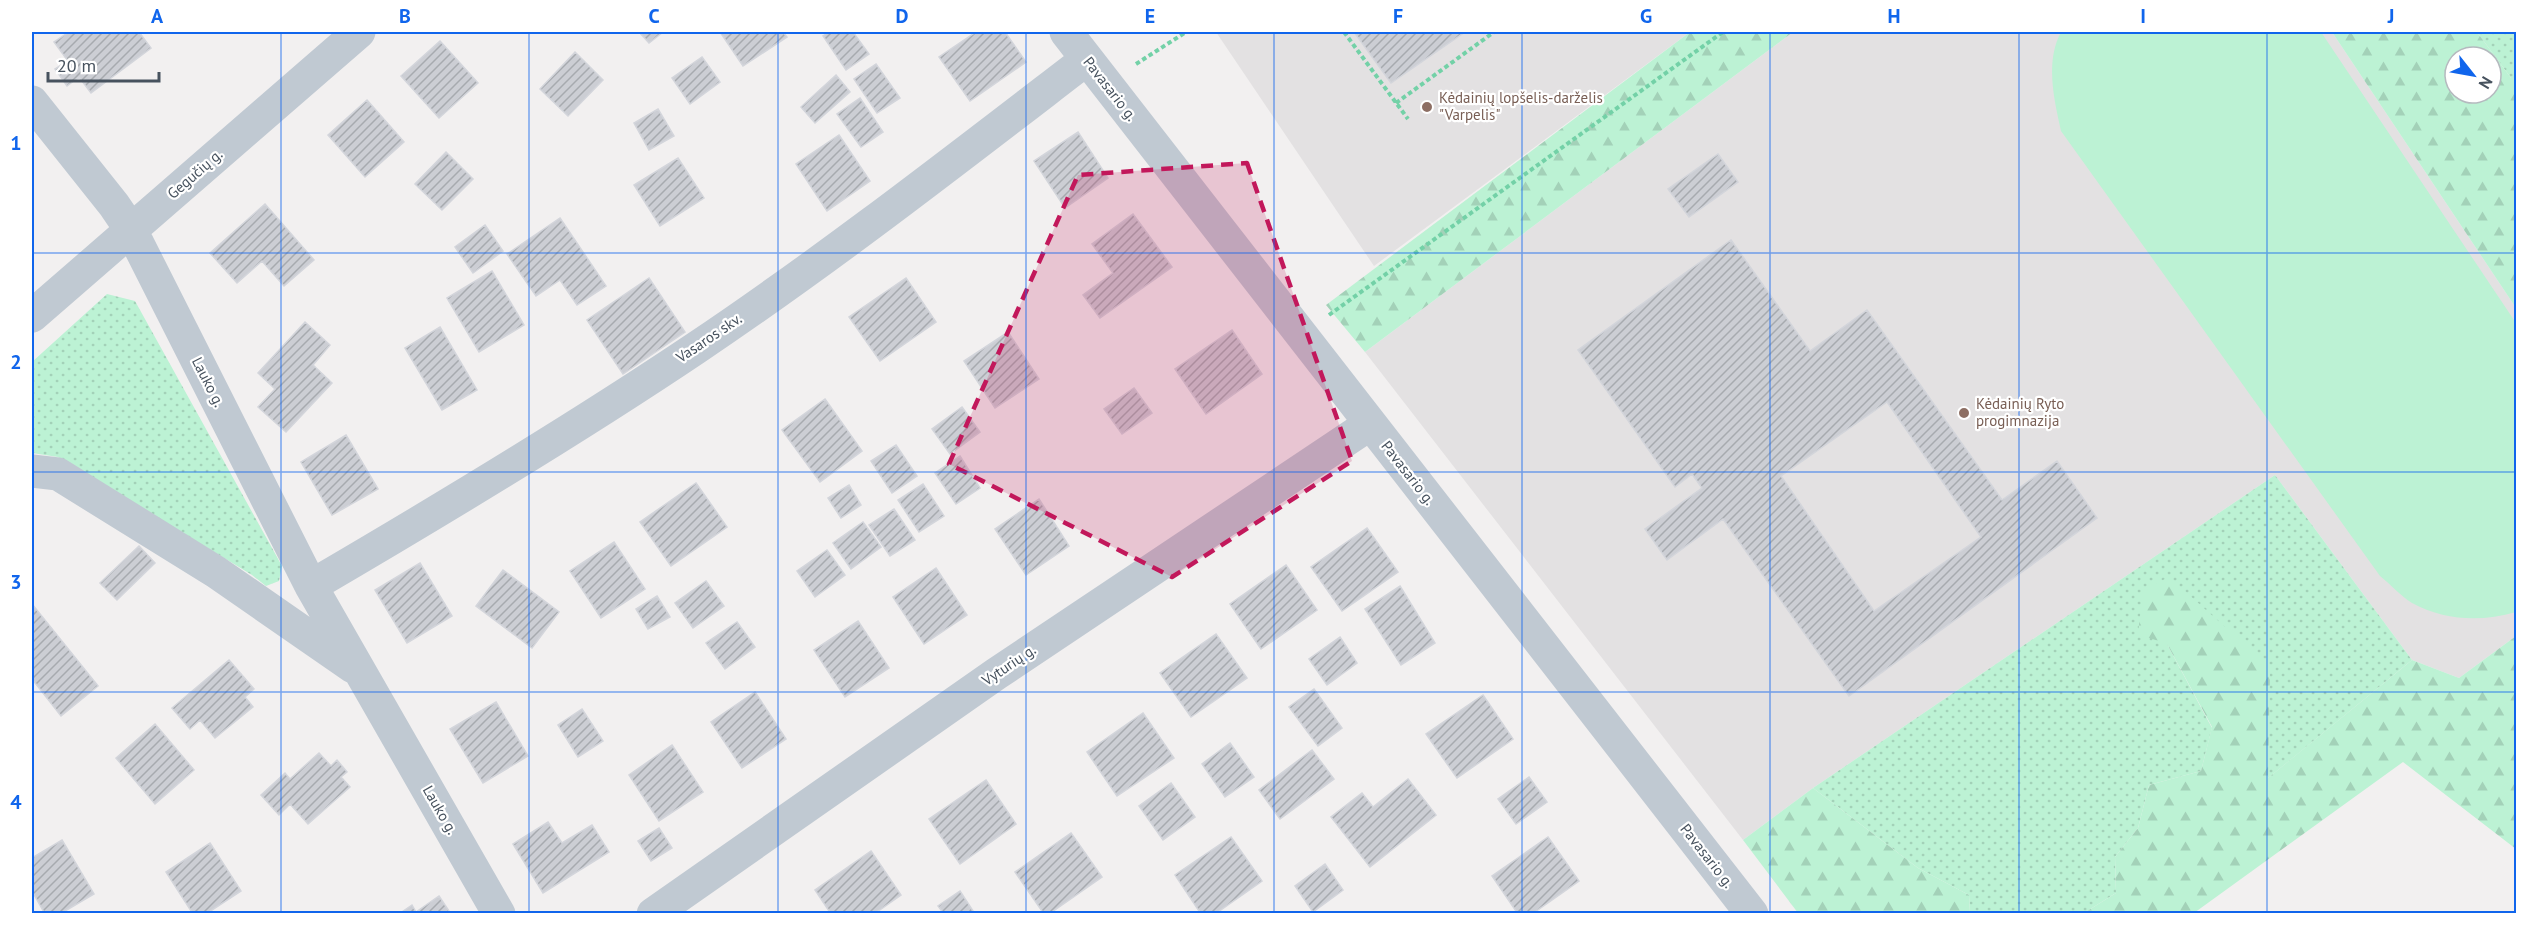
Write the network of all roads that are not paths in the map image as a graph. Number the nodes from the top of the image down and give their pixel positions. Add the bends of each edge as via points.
1 (359, 32) edge
2 (1066, 32) edge
3 (1096, 72) junction
4 (32, 102) edge
5 (131, 230) junction
6 (32, 316) edge
7 (1370, 424) junction
8 (32, 471) edge
9 (311, 586) junction
10 (363, 675) junction
11 (499, 914) edge
12 (653, 914) edge
13 (1752, 914) edge

1 - 5 street, Gegučių g.
2 - 3 street, Pavasario g.
3 - 7 street, Pavasario g.
3 - 9 street, Vasaros skv. via 696,348
4 - 5 street, Lauko g.
5 - 6 street, Gegučių g.
5 - 9 street, Lauko g.
7 - 12 street, Vyturių g. via 996,674
7 - 13 street, Pavasario g.
8 - 10 street, Lauko g. via 58,474 216,572
9 - 10 street, Lauko g.
10 - 11 street, Lauko g.

